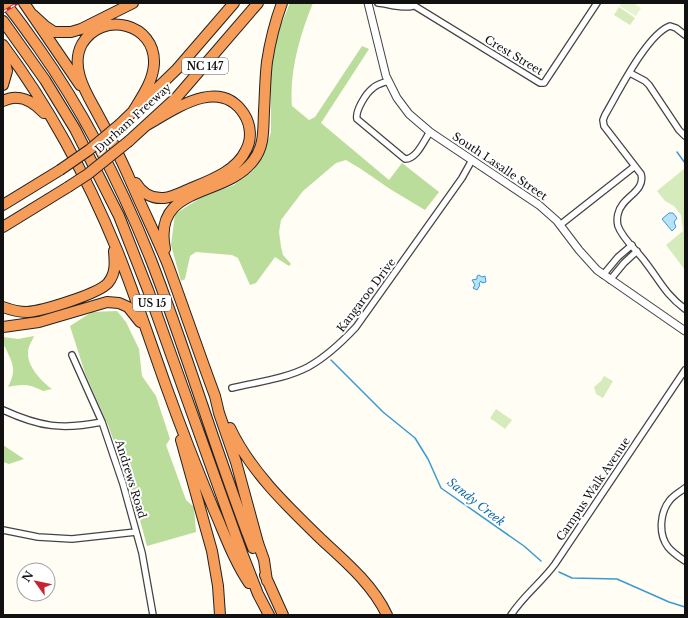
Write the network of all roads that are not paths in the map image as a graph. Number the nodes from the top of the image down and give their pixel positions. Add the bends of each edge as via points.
1 (5, 3) edge
2 (24, 3) edge
3 (133, 3) edge
4 (234, 3) edge
5 (258, 3) edge
6 (282, 3) edge
7 (381, 3) edge
8 (596, 3) edge
9 (372, 4) edge
10 (410, 4) edge
11 (33, 15) junction
12 (3, 21) edge
13 (685, 35) edge
14 (3, 45) edge
15 (3, 54) edge
16 (630, 73) junction
17 (388, 80) junction
18 (3, 85) edge
19 (86, 94) junction
20 (3, 101) edge
21 (132, 113) junction
22 (55, 124) junction
23 (147, 125) junction
24 (430, 132) junction
25 (685, 136) edge
26 (472, 160) junction
27 (635, 166) junction
28 (127, 170) junction
29 (21, 195) junction
30 (3, 198) edge
31 (3, 205) edge
32 (16, 220) junction
33 (560, 225) junction
34 (3, 227) edge
35 (3, 236) edge
36 (113, 241) junction
37 (632, 245) junction
38 (637, 251) junction
39 (168, 264) junction
40 (603, 276) junction
41 (610, 280) junction
42 (3, 306) edge
43 (685, 309) edge
44 (3, 327) edge
45 (685, 331) edge
46 (147, 332) junction
47 (72, 355) dead end
48 (685, 370) edge
49 (232, 388) dead end
50 (215, 396) junction
51 (174, 408) junction
52 (3, 410) edge
53 (102, 422) junction
54 (685, 488) edge
55 (3, 530) edge
56 (136, 532) junction
57 (685, 561) edge
58 (267, 581) junction
59 (263, 603) junction
60 (152, 615) edge
61 (220, 615) edge
62 (268, 615) edge
63 (283, 615) edge
64 (387, 615) edge
65 (511, 615) edge

1 - 58 highway, US 15 via 72,100 129,208 159,283
2 - 11 highway
3 - 11 highway via 71,32 54,32
4 - 21 highway, Durham Freeway / NC 147 via 177,69
5 - 23 highway, Durham Freeway / NC 147 via 192,81
6 - 39 highway via 267,63 264,134 260,150 253,162 241,172 181,201 168,214 162,231
7 - 9 street, Crest Street
7 - 10 street, Crest Street via 407,8
8 - 10 street, Crest Street via 544,83 540,83
9 - 17 street, South Lasalle Street via 382,62
11 - 19 highway
12 - 59 highway, US 15 via 42,75 75,129 119,216 240,547
13 - 16 street via 673,26 663,29 641,54
14 - 22 highway
15 - 18 highway via 7,71
16 - 25 street via 649,85
16 - 27 street via 603,120 604,126
17 - 24 street, South Lasalle Street via 405,108
17 - 24 street via 372,88 358,110 357,119 406,159 414,156
19 - 21 highway via 78,71 77,59 87,37 108,25 130,27 147,40 154,59 152,76
19 - 28 highway
20 - 22 highway via 10,98 30,101
21 - 29 highway, Durham Freeway / NC 147, bridge via 89,150
22 - 36 highway via 95,200
23 - 28 highway via 192,100 217,96 231,102 243,113 248,122 250,139 241,158 228,170 169,197 152,196 142,192
23 - 32 highway, Durham Freeway / NC 147, bridge via 88,174
24 - 26 street, South Lasalle Street
26 - 33 street, South Lasalle Street via 529,197 549,212
26 - 49 street, Kangaroo Drive via 431,223 346,338 299,370 278,378
27 - 33 street
27 - 37 street via 641,174 642,183 620,207 617,221 620,230
28 - 39 highway
29 - 30 highway
29 - 31 highway, Durham Freeway / NC 147
32 - 34 highway, Durham Freeway / NC 147
32 - 35 highway
33 - 40 street, South Lasalle Street via 585,258
36 - 42 highway via 115,268 112,277 99,290 33,311 19,311
36 - 46 highway
37 - 38 street
37 - 40 street
38 - 41 street
38 - 43 street via 667,293
39 - 50 highway
40 - 41 street, South Lasalle Street
41 - 45 street, South Lasalle Street
44 - 46 highway via 39,322 99,303 112,302 128,307
46 - 51 highway
47 - 53 street, Andrews Road
48 - 65 street, Campus Walk Avenue via 555,564
50 - 58 highway via 264,560
50 - 64 highway via 234,436 256,471 289,508 370,587
51 - 59 highway via 235,558
51 - 61 highway via 183,451 212,551
52 - 53 street via 26,420 54,426
53 - 56 street, Andrews Road
54 - 57 street via 669,500 661,523 668,547
55 - 56 street via 72,540
56 - 60 street, Andrews Road via 145,567
58 - 63 highway, US 15
59 - 62 highway, US 15

